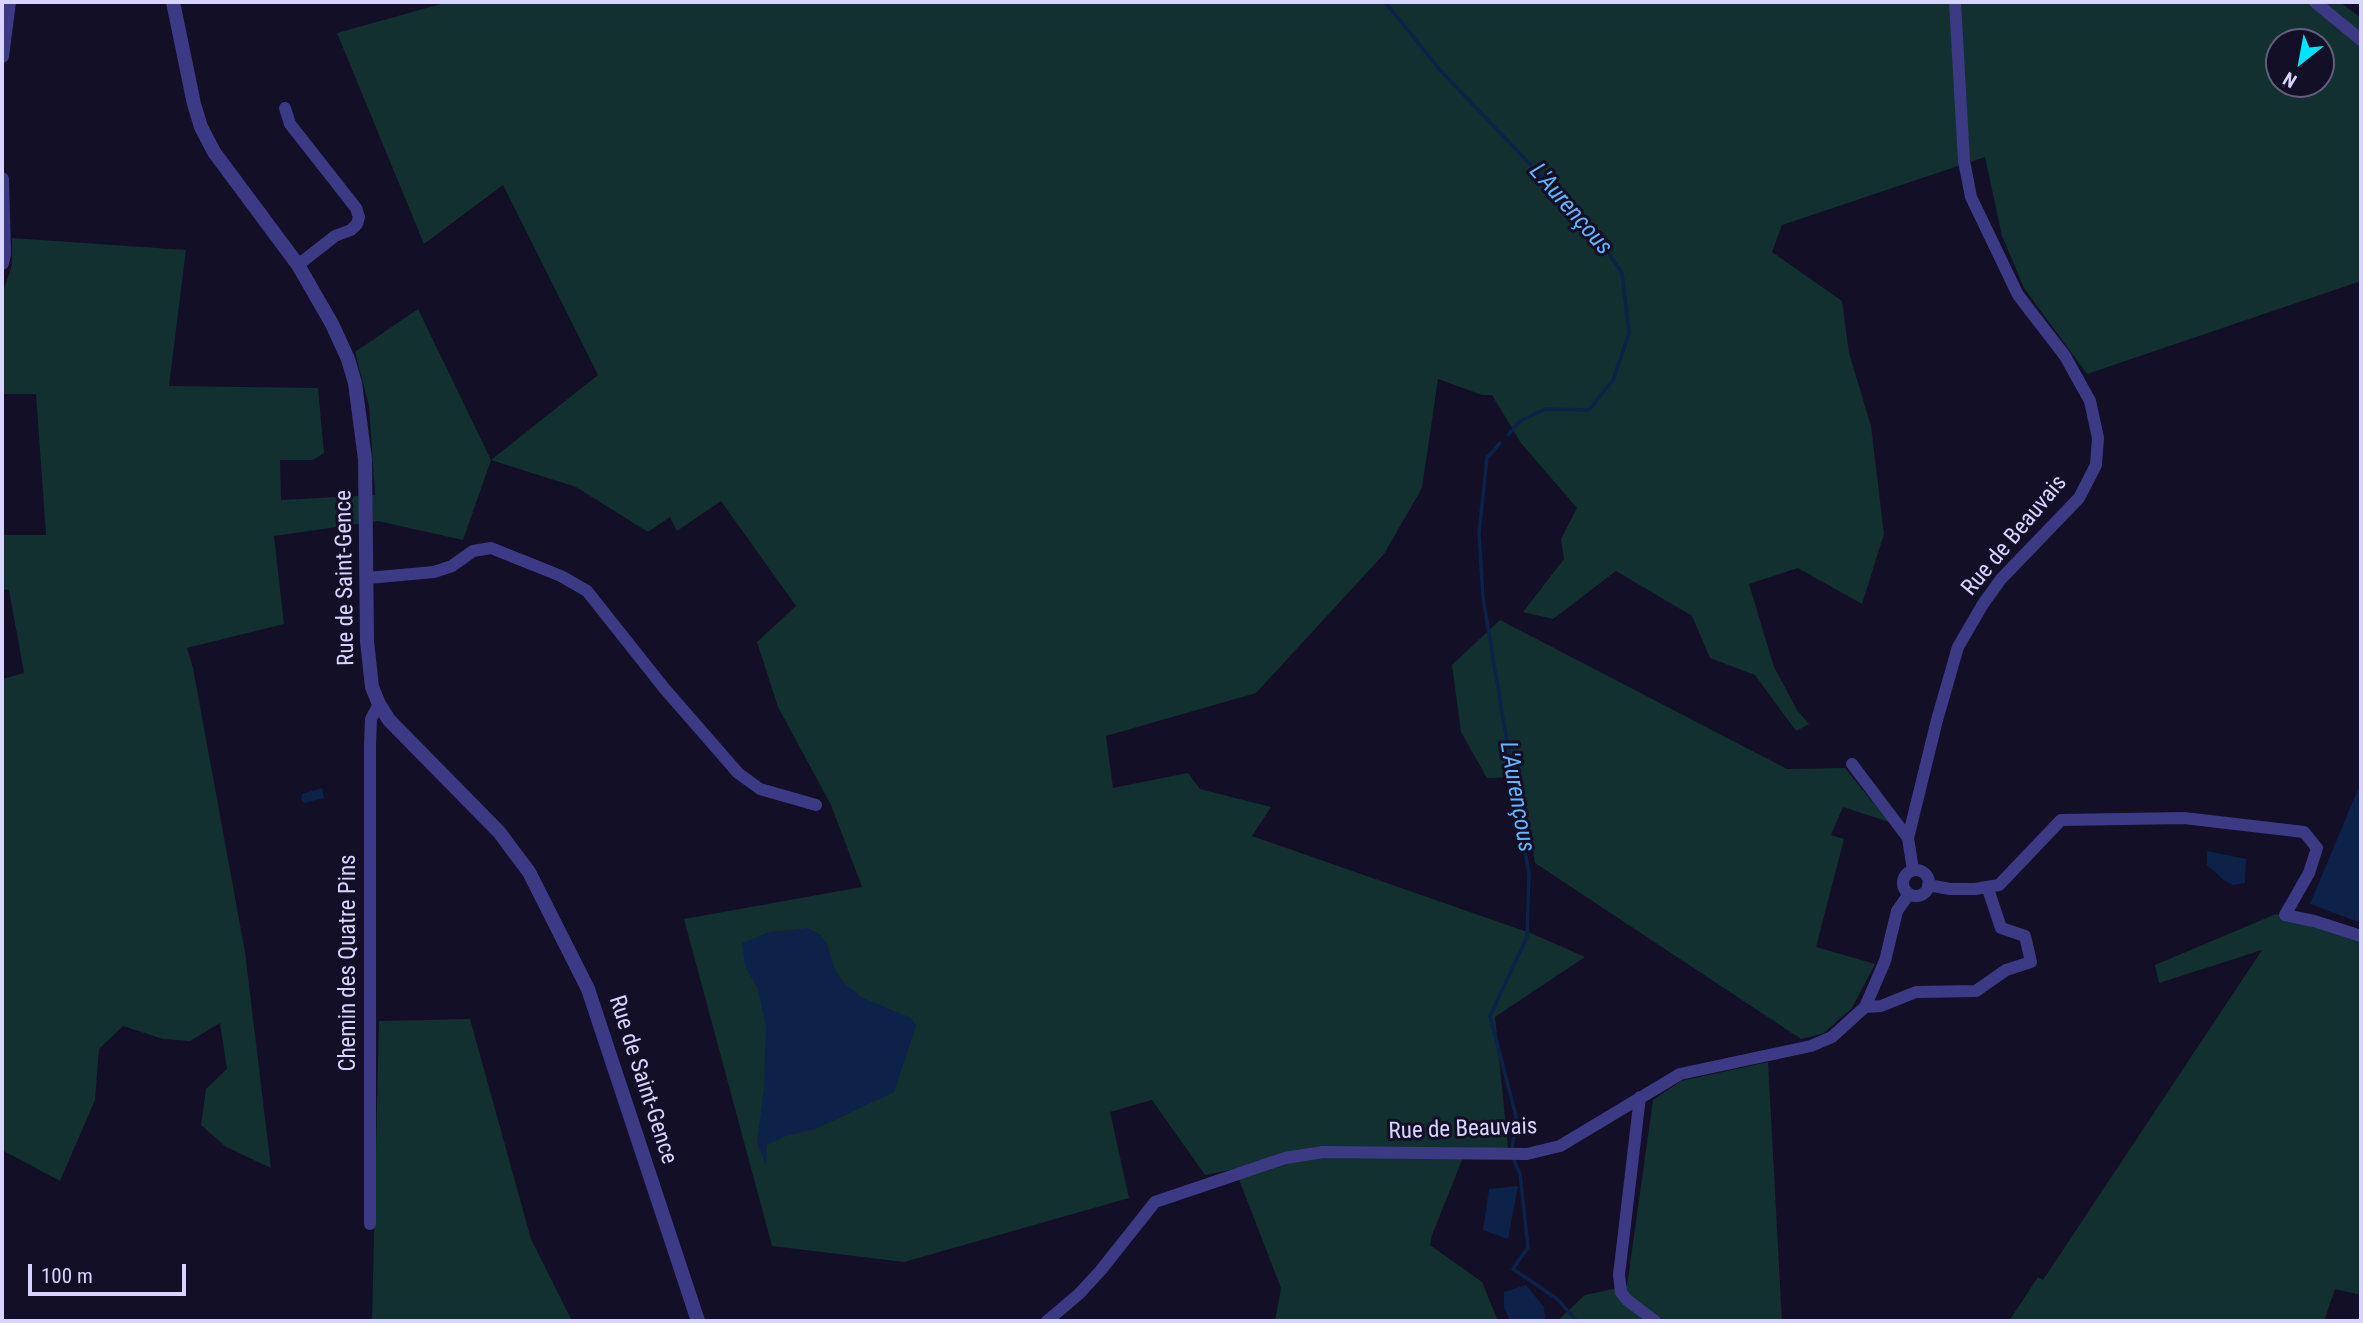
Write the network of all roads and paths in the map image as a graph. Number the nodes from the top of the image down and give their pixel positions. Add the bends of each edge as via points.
1 (9, 2) edge
2 (173, 2) edge
3 (1955, 2) edge
4 (2315, 2) edge
5 (2361, 40) edge
6 (2, 56) edge
7 (285, 108) dead end
8 (2, 179) edge
9 (2, 263) edge
10 (298, 265) junction
11 (368, 578) junction
12 (379, 704) junction
13 (1852, 764) dead end
14 (816, 806) dead end
15 (1908, 838) junction
16 (1913, 870) junction
17 (1928, 885) junction
18 (1988, 889) junction
19 (1909, 894) junction
20 (2361, 936) edge
21 (1866, 1007) junction
22 (1640, 1097) junction
23 (370, 1224) dead end
24 (698, 1321) edge
25 (1047, 1321) edge
26 (1654, 1321) edge

1 - 6 street
2 - 10 street, Rue de Saint-Gence via 201,127 214,152
3 - 15 street, Rue de Beauvais via 1964,161 1971,197 2018,295 2065,356 2090,401 2098,438 2096,465 2079,498 2001,579 1958,647
4 - 5 street
7 - 10 street via 290,124 359,217 351,230 335,236
8 - 9 street
10 - 11 street, Rue de Saint-Gence via 332,324 355,383 365,458
11 - 12 street, Rue de Saint-Gence via 369,666
11 - 14 street via 434,572 473,551 491,548 561,576 587,591 738,773 760,789
12 - 23 street, Chemin des Quatre Pins via 371,719 370,744
12 - 24 street, Rue de Saint-Gence via 389,720 499,832 529,872 588,989
13 - 15 street
15 - 16 street, Rue de Beauvais
16 - 17 street via 1925,873
16 - 19 street via 1903,878
17 - 18 street
17 - 19 street via 1921,895
18 - 20 street via 1999,885 2061,820 2184,818 2304,832 2317,848 2309,873 2285,915
18 - 21 street via 2001,928 2025,936 2031,962 2006,970 1976,990 1916,992
19 - 21 street, Rue de Beauvais via 1897,911 1885,961
21 - 22 street, Rue de Beauvais via 1832,1037 1811,1046 1680,1074
22 - 25 street, Rue de Beauvais via 1560,1146 1527,1154 1323,1152 1285,1158 1155,1202 1101,1270
22 - 26 street via 1619,1275 1621,1293

